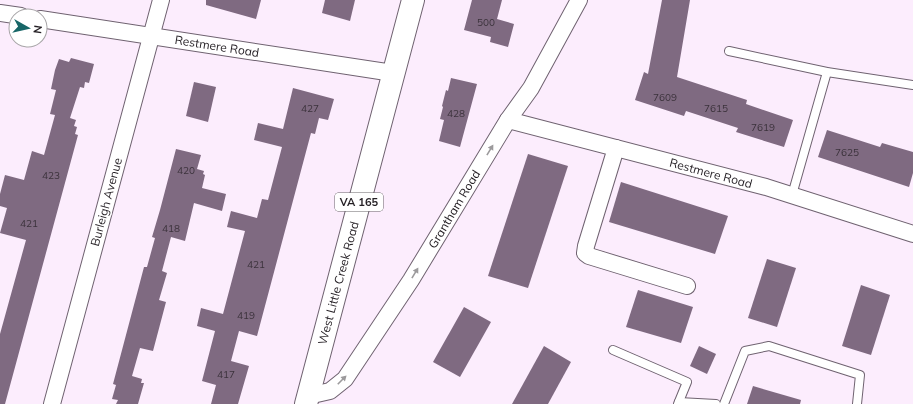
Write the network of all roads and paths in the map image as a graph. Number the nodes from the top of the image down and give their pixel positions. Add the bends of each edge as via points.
1 (161, 0) edge
2 (413, 0) edge
3 (579, 0) edge
4 (48, 20) edge
5 (151, 36) junction
6 (729, 51) dead end
7 (827, 72) junction
8 (393, 73) junction
9 (913, 85) edge
10 (508, 120) junction
11 (616, 148) junction
12 (792, 195) junction
13 (913, 234) edge
14 (687, 286) dead end
15 (613, 350) dead end
16 (307, 400) edge
17 (678, 403) edge
18 (52, 404) edge
19 (329, 404) edge
20 (716, 404) edge
21 (724, 404) edge
22 (857, 404) edge

1 - 5 street, Burleigh Avenue
2 - 8 main road, West Little Creek Road / VA 165
3 - 10 street, Grantham Road via 531,88
4 - 5 street, Restmere Road
5 - 8 street, Restmere Road
5 - 18 street, Burleigh Avenue
6 - 7 lane
7 - 9 lane
7 - 12 lane
8 - 16 main road, West Little Creek Road / VA 165
10 - 11 street, Restmere Road
16 -> 10 street, Grantham Road via 330,391 345,379 411,280
11 - 12 street, Restmere Road
11 - 14 street via 585,253
12 - 13 street, Restmere Road
15 - 17 lane via 687,382
16 - 19 street
17 - 20 lane
21 - 22 lane via 745,351 769,346 860,375

